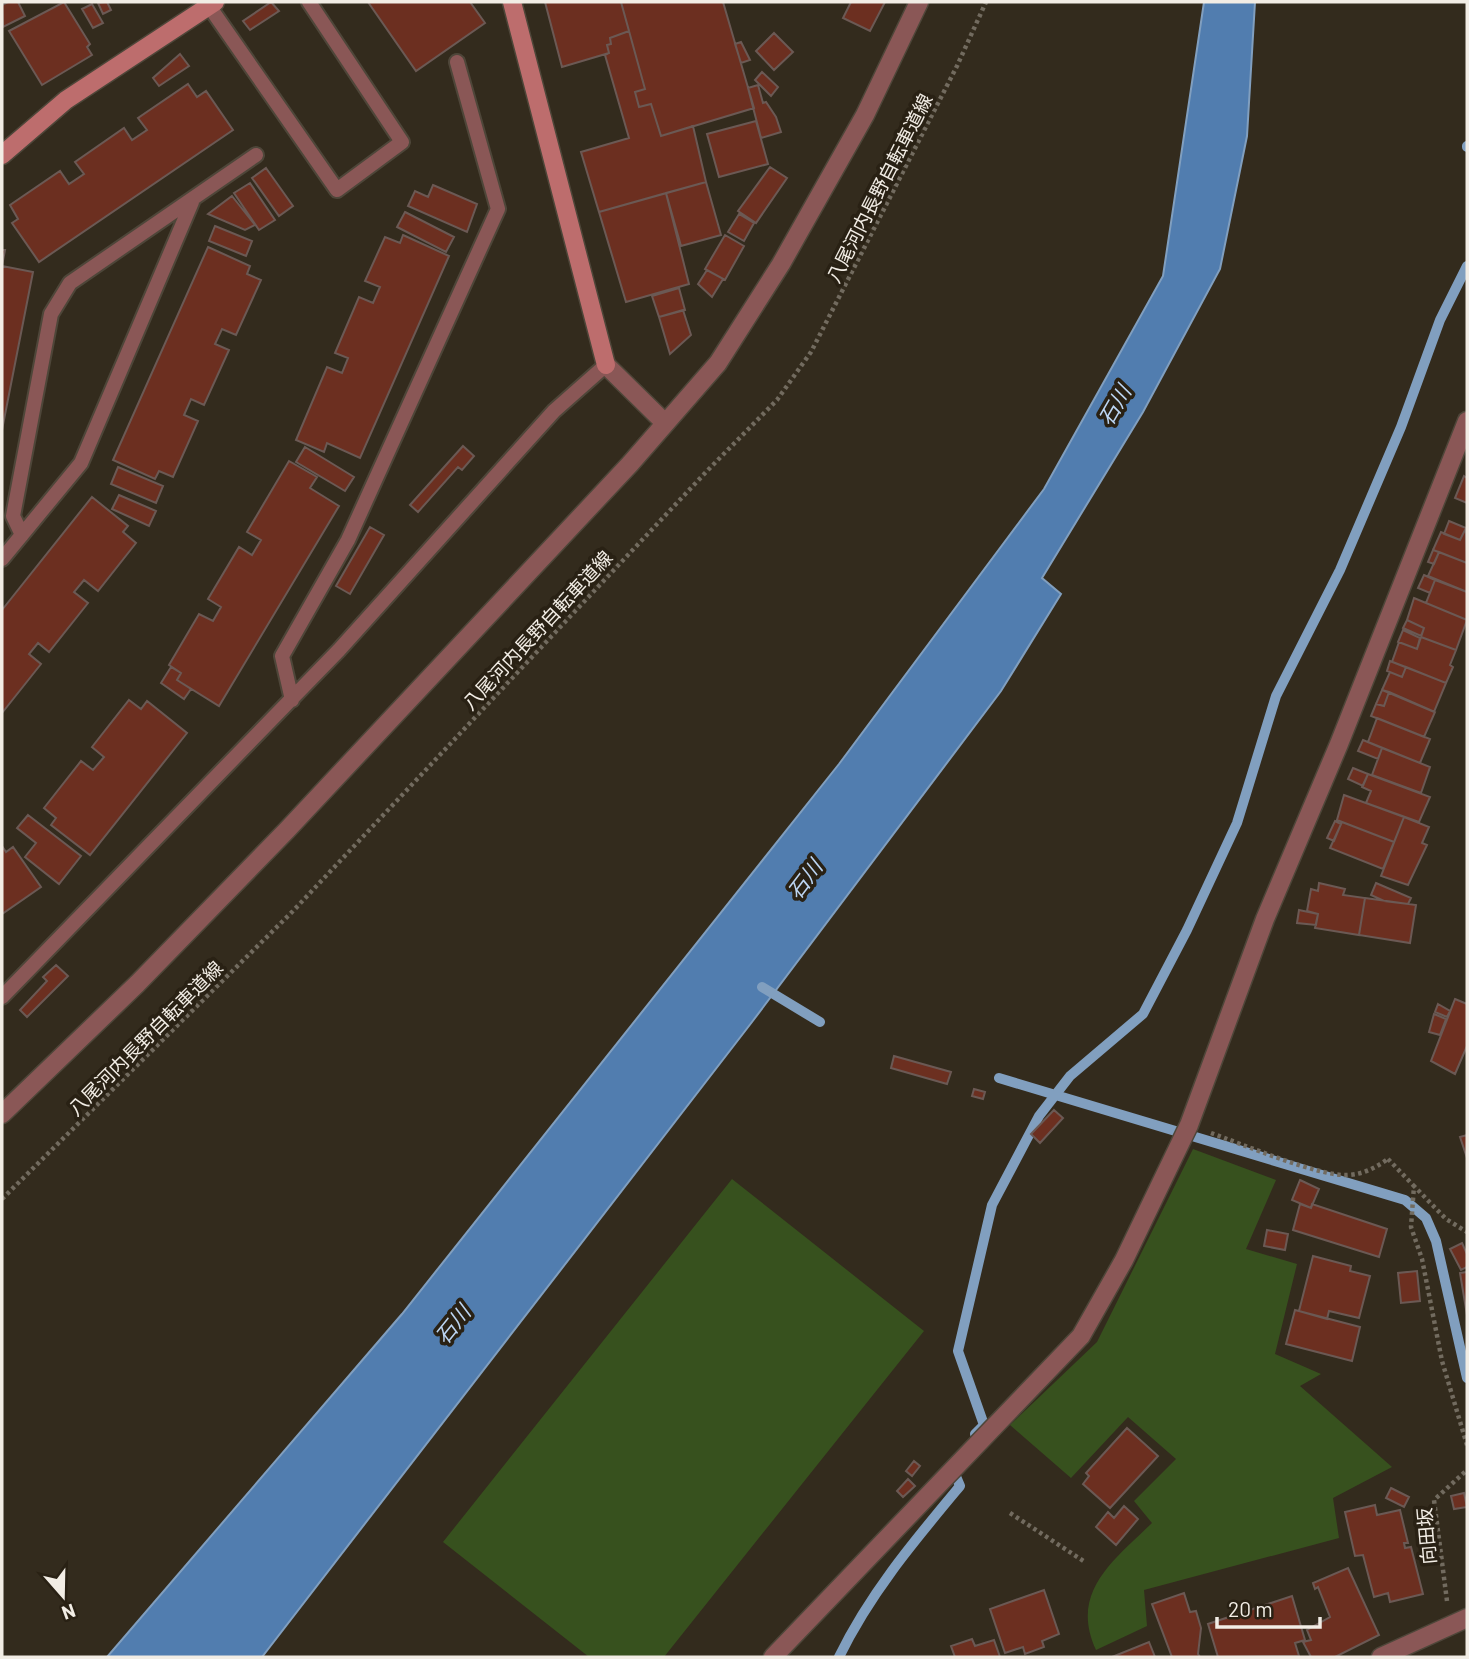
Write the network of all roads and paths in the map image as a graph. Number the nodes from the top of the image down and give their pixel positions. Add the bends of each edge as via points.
1 (309, 2) edge
2 (512, 2) edge
3 (919, 2) edge
4 (986, 2) edge
5 (212, 4) edge
6 (457, 62) dead end
7 (2, 155) edge
8 (257, 155) dead end
9 (192, 201) junction
10 (606, 366) junction
11 (1467, 421) edge
12 (665, 423) junction
13 (22, 534) junction
14 (2, 559) edge
15 (292, 700) junction
16 (2, 997) edge
17 (2, 1114) edge
18 (1189, 1125) junction
19 (1388, 1159) junction
20 (2, 1199) edge
21 (1467, 1232) edge
22 (1467, 1445) edge
23 (1467, 1470) edge
24 (1010, 1513) dead end
25 (1084, 1562) dead end
26 (1436, 1607) dead end
27 (1467, 1618) edge
28 (774, 1657) edge
29 (1381, 1657) edge

1 - 5 lane via 402,142 337,190
2 - 10 street
3 - 12 street via 865,115 781,264 718,363
4 - 20 path, 八尾河内長野自転車道線 via 811,352 777,400 293,911
5 - 7 street via 66,100
6 - 15 lane via 498,209 348,540 282,656
8 - 9 lane
9 - 13 lane via 81,463
9 - 13 lane via 70,283 51,314 12,516
10 - 12 street
10 - 15 lane via 554,411
11 - 18 street via 1265,919
12 - 17 street via 287,830
13 - 14 lane
15 - 16 lane
18 - 19 path via 1346,1176 1371,1171
18 - 28 street via 1124,1260 1081,1336
19 - 21 path via 1446,1219
19 - 22 path via 1414,1186 1410,1227 1422,1259 1442,1361
23 - 26 path, 向田坂 via 1434,1500 1447,1601
24 - 25 path
27 - 29 street

